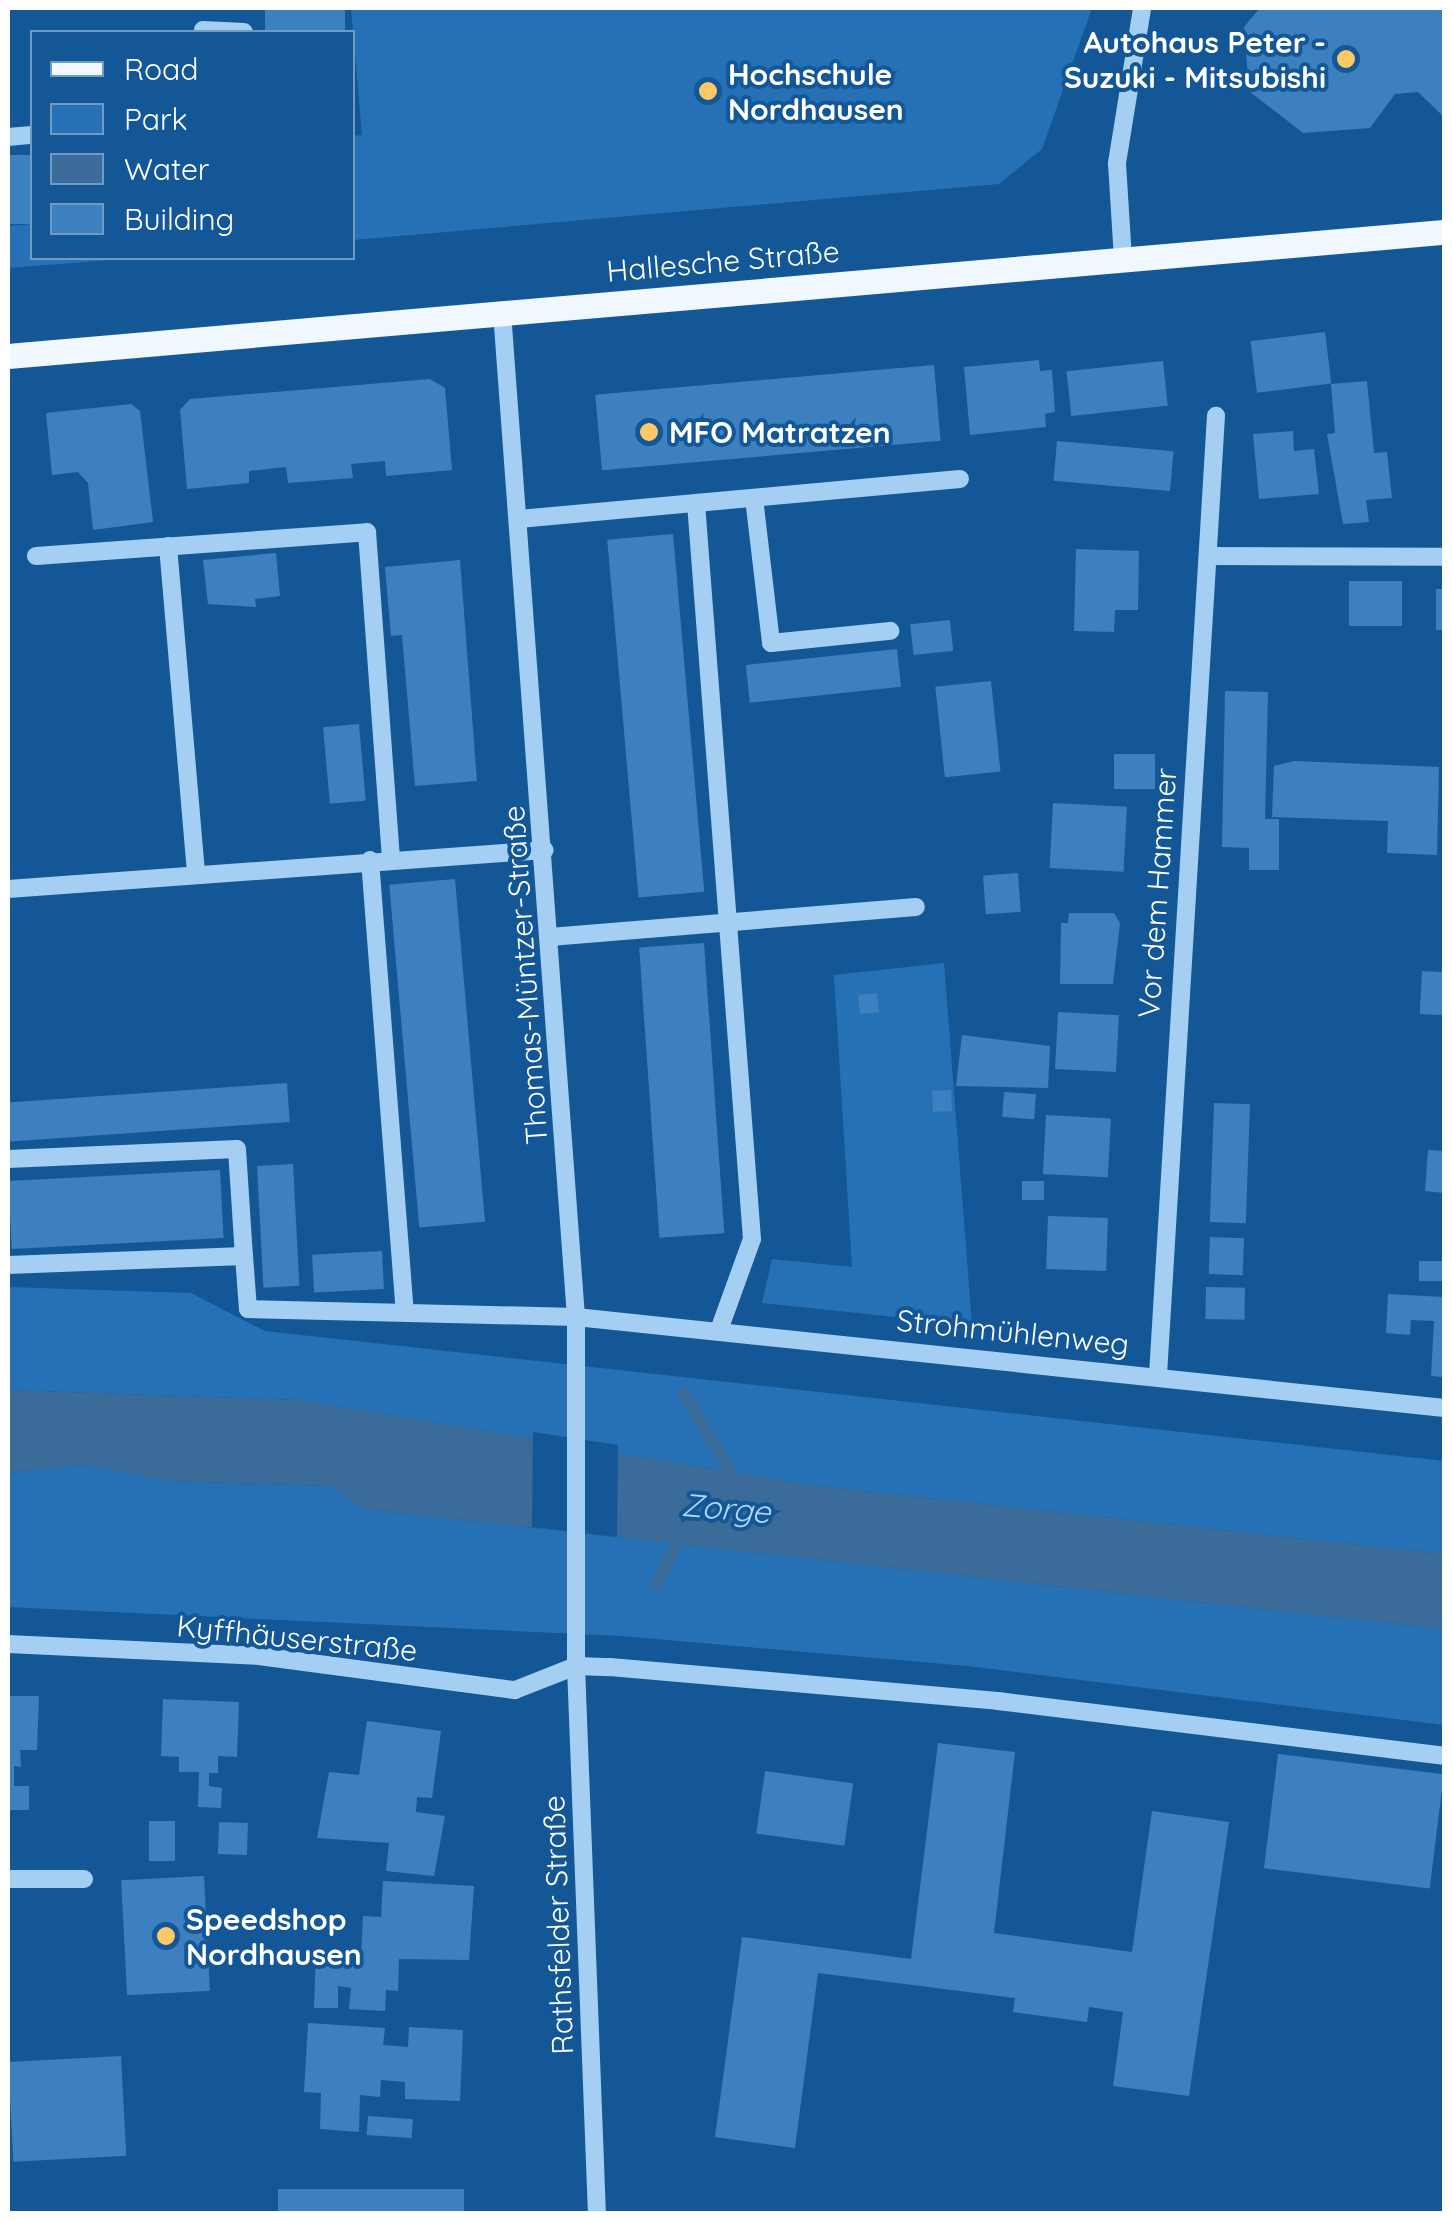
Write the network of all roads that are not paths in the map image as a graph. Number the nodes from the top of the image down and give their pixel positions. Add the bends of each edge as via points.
1 (1142, 8) edge
2 (1444, 232) edge
3 (1123, 259) junction
4 (502, 312) junction
5 (8, 356) edge
6 (1216, 416) dead end
7 (960, 479) dead end
8 (754, 498) junction
9 (696, 503) junction
10 (519, 520) junction
11 (168, 546) junction
12 (36, 556) dead end
13 (1208, 556) junction
14 (1444, 557) edge
15 (890, 631) dead end
16 (545, 850) junction
17 (391, 859) junction
18 (370, 860) junction
19 (196, 874) junction
20 (8, 888) edge
21 (916, 907) dead end
22 (733, 920) junction
23 (550, 937) junction
24 (8, 1159) edge
25 (244, 1256) junction
26 (8, 1265) edge
27 (405, 1311) junction
28 (576, 1317) junction
29 (718, 1330) junction
30 (1158, 1375) junction
31 (1444, 1408) edge
32 (575, 1634) joint
33 (8, 1644) edge
34 (576, 1666) junction
35 (1444, 1756) edge
36 (8, 1879) edge
37 (84, 1879) dead end
38 (596, 2214) edge

1 - 3 street via 1118,163
2 - 3 main road, Hallesche Straße
3 - 4 main road, Hallesche Straße
4 - 5 main road, Hallesche Straße
4 - 10 street, Thomas-Müntzer-Straße
6 - 13 street, Vor dem Hammer
7 - 8 street
8 - 9 street
8 - 15 street via 770,643
9 - 10 street
9 - 22 street
10 - 16 street, Thomas-Müntzer-Straße
11 - 12 street
11 - 17 street via 366,532
11 - 19 street
13 - 14 street
13 - 30 street, Vor dem Hammer
16 - 17 street
16 - 23 street, Thomas-Müntzer-Straße
17 - 18 street
18 - 19 street
18 - 27 street
19 - 20 street
21 - 22 street
22 - 23 street
22 - 29 street via 752,1240
23 - 28 street, Thomas-Müntzer-Straße
24 - 25 street via 237,1149
25 - 26 street
25 - 27 street, Strohmühlenweg via 248,1309
27 - 28 street, Strohmühlenweg
28 - 29 street, Strohmühlenweg
28 - 32 street, Thomas-Müntzer-Straße
29 - 30 street, Strohmühlenweg
30 - 31 street, Strohmühlenweg
32 - 34 street, Rathsfelder Straße
33 - 34 street, Kyffhäuserstraße via 258,1656 515,1690
34 - 35 street via 998,1701
34 - 38 street, Rathsfelder Straße
36 - 37 street

